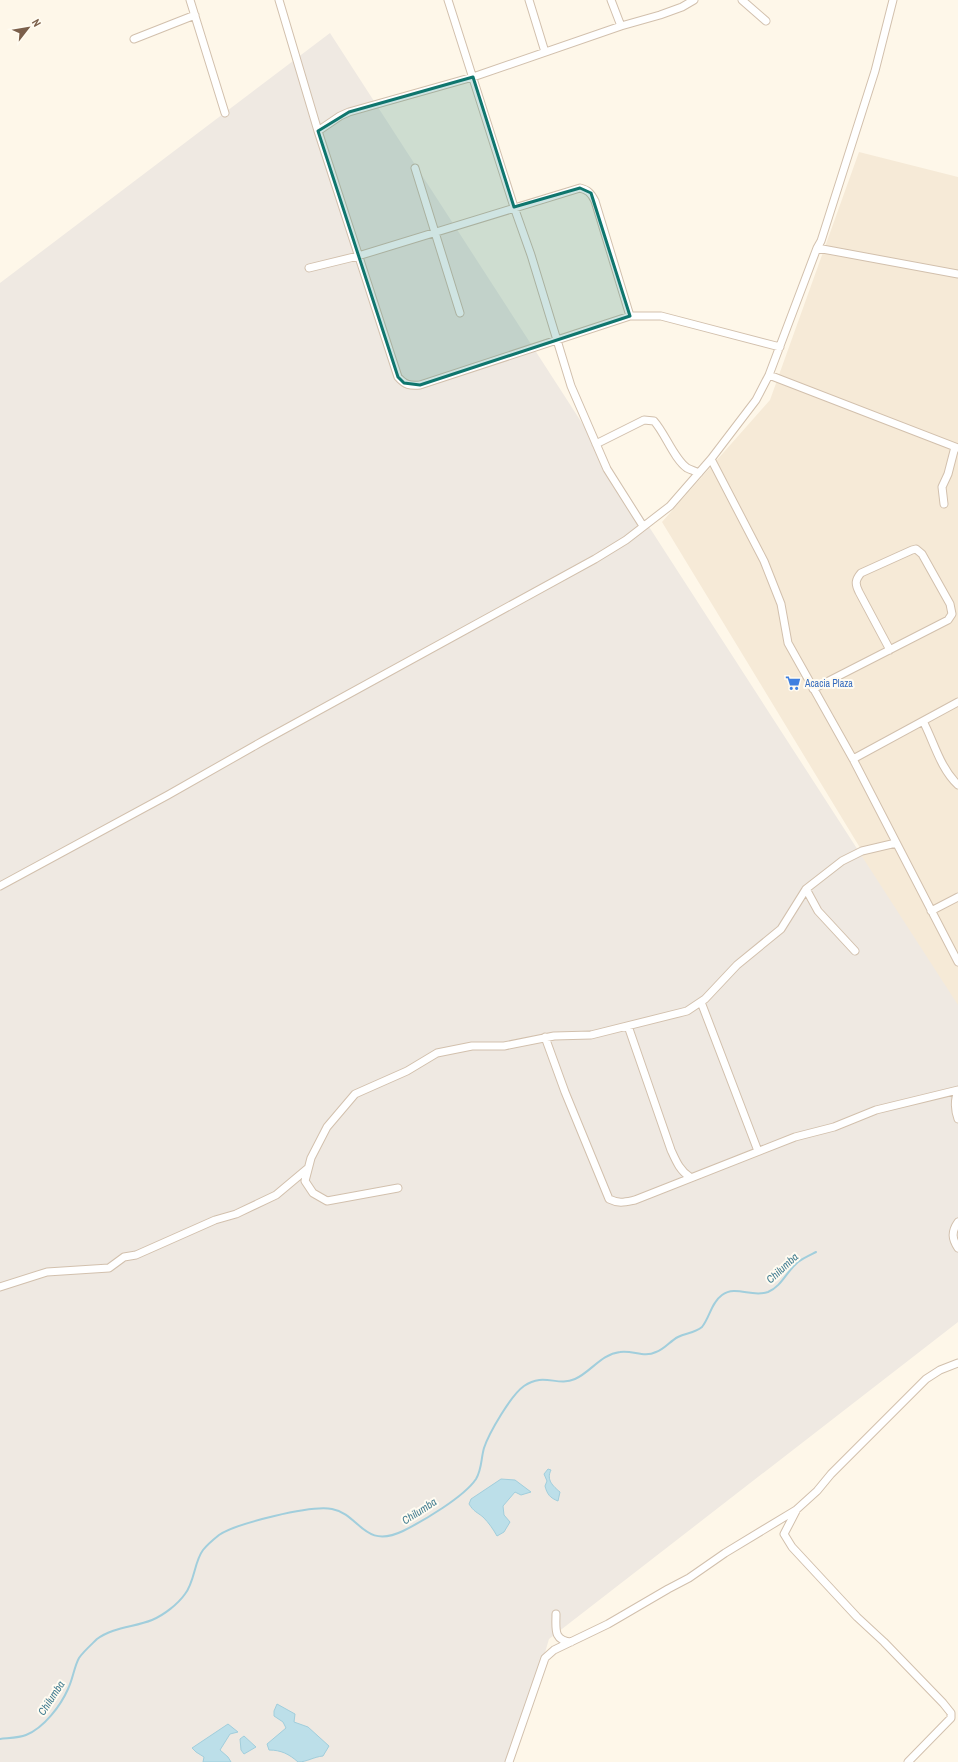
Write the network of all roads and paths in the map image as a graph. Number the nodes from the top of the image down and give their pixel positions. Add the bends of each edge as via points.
1 (190, 0) edge
2 (279, 0) edge
3 (448, 0) edge
4 (529, 0) edge
5 (612, 0) edge
6 (694, 0) edge
7 (742, 0) edge
8 (893, 0) edge
9 (195, 15) junction
10 (766, 21) dead end
11 (621, 26) junction
12 (134, 39) dead end
13 (545, 52) junction
14 (473, 77) junction
15 (224, 113) dead end
16 (318, 131) junction
17 (415, 168) dead end
18 (514, 207) junction
19 (435, 232) junction
20 (817, 248) junction
21 (358, 256) junction
22 (309, 268) dead end
23 (958, 274) edge
24 (460, 313) dead end
25 (630, 316) junction
26 (556, 340) junction
27 (780, 347) junction
28 (769, 375) junction
29 (596, 444) junction
30 (957, 447) edge
31 (711, 459) junction
32 (699, 473) junction
33 (944, 504) dead end
34 (643, 526) junction
35 (890, 650) junction
36 (813, 689) junction
37 (958, 702) edge
38 (923, 721) junction
39 (853, 759) junction
40 (958, 785) edge
41 (896, 843) junction
42 (0, 886) edge
43 (806, 889) junction
44 (958, 897) edge
45 (931, 911) junction
46 (855, 951) dead end
47 (955, 951) edge
48 (958, 962) edge
49 (701, 1002) junction
50 (628, 1026) junction
51 (545, 1037) junction
52 (958, 1091) edge
53 (958, 1120) edge
54 (758, 1152) junction
55 (307, 1169) junction
56 (690, 1177) junction
57 (398, 1188) dead end
58 (958, 1222) edge
59 (958, 1248) edge
60 (0, 1287) edge
61 (958, 1362) edge
62 (796, 1510) junction
63 (556, 1614) dead end
64 (572, 1642) junction
65 (509, 1762) edge
66 (908, 1762) edge

1 - 9 street
2 - 16 street
3 - 14 street
4 - 13 street
5 - 11 street
6 - 11 street via 660,16
7 - 10 street
8 - 20 street via 875,72
9 - 12 street
9 - 15 street
11 - 13 street
13 - 14 street
14 - 16 street via 349,112
14 - 18 street
16 - 21 street
17 - 19 street
18 - 19 street
18 - 25 street via 580,188 587,189 603,221
18 - 26 street
19 - 21 street
19 - 24 street
20 - 23 street
20 - 27 street
21 - 22 street
21 - 26 street via 398,377 404,384 420,385
25 - 26 street
25 - 27 street via 661,316
26 - 29 street via 571,386
27 - 28 street
28 - 30 street
28 - 31 street via 756,400
29 - 32 street via 644,420 654,421 686,467
29 - 34 street via 607,469
30 - 33 street via 942,487
31 - 32 street
31 - 36 street via 764,561 781,604 788,643
32 - 34 street via 670,506
34 - 42 street via 601,556 546,587
35 - 35 street via 948,620 952,614 950,604 922,554 916,549 867,570 856,578 859,592
35 - 36 street
36 - 39 street
37 - 38 street
38 - 39 street
38 - 40 street via 940,760
39 - 41 street
41 - 43 street via 862,851 842,861
41 - 45 street
43 - 46 street via 818,911
43 - 49 street via 781,929 737,965
44 - 45 street
45 - 47 street
47 - 48 street
49 - 50 street via 687,1011
49 - 54 street
50 - 51 street via 591,1035
50 - 56 street via 671,1150 680,1168
51 - 55 street via 504,1046 472,1046 438,1053 407,1071 355,1094 327,1127
51 - 56 street via 610,1199 616,1202 635,1200
52 - 53 street
52 - 54 street via 876,1110
54 - 56 street
55 - 57 street via 305,1181 312,1193 327,1201
55 - 60 street via 276,1195 136,1255 124,1257 109,1268 47,1272
58 - 59 street via 953,1232
61 - 62 street via 926,1379
62 - 64 street via 689,1578
62 - 66 street via 784,1534 792,1547 857,1618 884,1642 951,1713 951,1718
63 - 64 street via 556,1632 559,1638
64 - 65 street via 554,1650 545,1658

